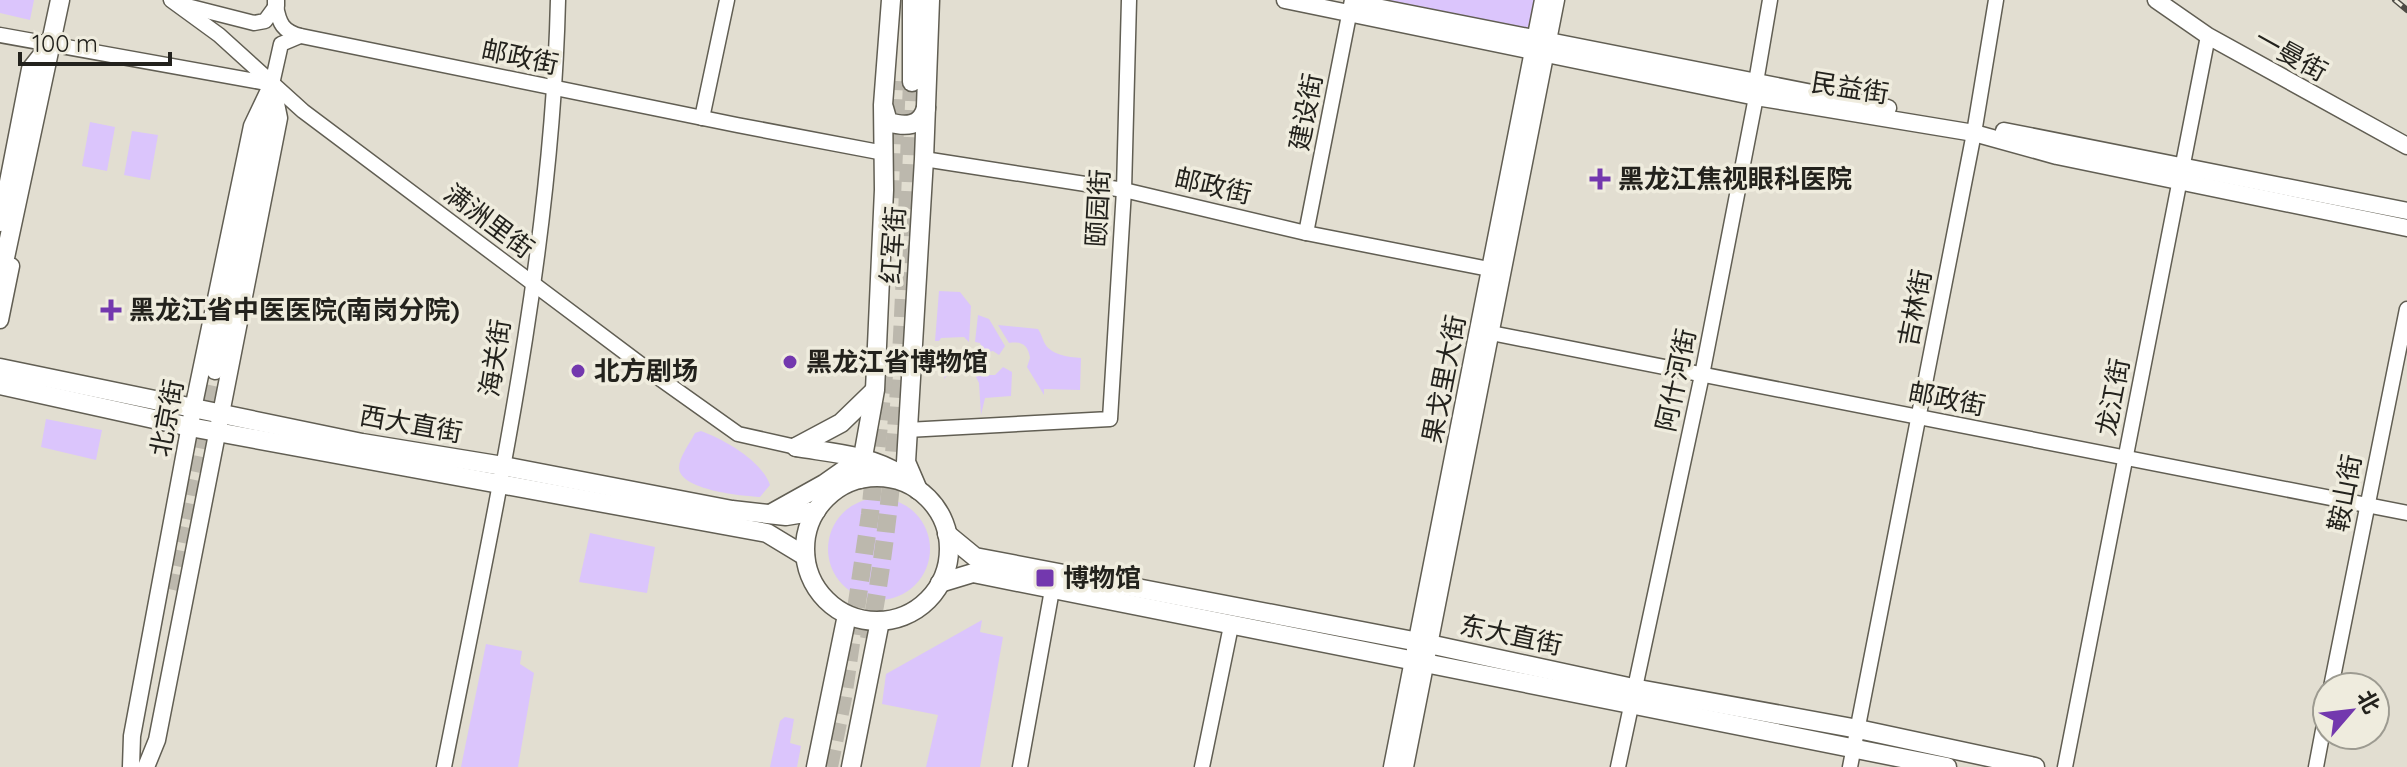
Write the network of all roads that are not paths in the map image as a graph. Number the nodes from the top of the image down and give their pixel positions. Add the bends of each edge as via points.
1 (60, 0) edge
2 (558, 0) edge
3 (727, 0) edge
4 (891, 0) edge
5 (902, 0) edge
6 (912, 0) edge
7 (930, 0) edge
8 (1129, 0) edge
9 (1285, 0) edge
10 (1543, 0) edge
11 (1556, 0) edge
12 (1770, 0) edge
13 (1996, 0) edge
14 (2156, 0) edge
15 (173, 1) edge
16 (276, 3) edge
17 (1348, 4) edge
18 (0, 35) edge
19 (301, 36) junction
20 (2208, 36) junction
21 (49, 45) junction
22 (1540, 47) junction
23 (272, 84) junction
24 (556, 89) junction
25 (1756, 89) junction
26 (883, 105) junction
27 (926, 108) junction
28 (702, 118) junction
29 (1974, 129) junction
30 (2407, 146) edge
31 (884, 153) junction
32 (924, 159) junction
33 (2181, 174) junction
34 (1124, 190) junction
35 (2407, 211) edge
36 (0, 223) edge
37 (2407, 228) edge
38 (1306, 233) junction
39 (1489, 269) junction
40 (0, 281) edge
41 (532, 283) junction
42 (2407, 309) edge
43 (0, 320) edge
44 (1484, 332) junction
45 (0, 368) edge
46 (215, 371) tunnel mouth
47 (1702, 375) junction
48 (0, 385) edge
49 (875, 390) junction
50 (1918, 417) junction
51 (191, 418) junction
52 (220, 423) junction
53 (907, 430) junction
54 (796, 447) junction
55 (861, 458) junction
56 (2125, 458) junction
57 (501, 474) junction
58 (859, 479) junction
59 (918, 490) junction
60 (2367, 506) junction
61 (816, 511) junction
62 (2407, 513) edge
63 (768, 515) junction
64 (947, 534) junction
65 (805, 556) junction
66 (940, 583) junction
67 (169, 589) tunnel mouth
68 (1052, 590) junction
69 (847, 615) junction
70 (880, 621) junction
71 (1231, 626) junction
72 (1423, 643) junction
73 (1419, 662) junction
74 (2334, 671) edge
75 (1632, 696) junction
76 (1858, 729) junction
77 (1852, 758) edge
78 (134, 767) edge
79 (146, 767) edge
80 (444, 767) edge
81 (816, 767) edge
82 (851, 767) edge
83 (1020, 767) edge
84 (1202, 767) edge
85 (1392, 767) edge
86 (1405, 767) edge
87 (1618, 767) edge
88 (1947, 767) edge
89 (2035, 767) edge
90 (2065, 767) edge

1 - 21 main road
2 - 24 street, 海关街
3 - 28 street
4 - 26 main road, 红军街
5 - 6 main road via 904,81
7 - 27 main road, 红军街
8 - 34 street, 颐园街
9 - 17 main road, 民益街
10 - 22 main road, 果戈里大街
11 - 22 main road, 果戈里大街
12 - 25 street, 阿什河街
13 - 29 street, 吉林街
14 - 20 main road, 一曼街
15 - 16 street via 254,23 265,21
15 - 23 street, 满洲里街
16 - 19 street via 281,26
17 - 22 main road, 民益街
17 - 38 street, 建设街
18 - 21 street
19 - 23 street via 281,44
19 - 24 street, 邮政街
20 - 30 main road, 一曼街
20 - 33 street, 龙江街
21 - 23 street
21 - 36 main road via 30,69
21 - 40 main road
21 - 43 main road via 50,77
22 - 25 main road, 民益街
22 - 39 main road, 果戈里大街
22 - 44 main road, 果戈里大街
23 - 41 street, 满洲里街
23 - 46 main road, 北京街
23 - 51 main road, 北京街 via 252,126
23 - 52 main road, 北京街 via 279,118
24 - 28 street, 邮政街
24 - 41 street, 海关街
25 - 29 main road, 民益街
25 - 47 street, 阿什河街
26 - 27 main road via 888,122 907,125 923,119
26 - 31 main road, 红军街
27 - 32 main road, 红军街
28 - 31 street, 邮政街
29 - 33 main road, 民益街
29 - 50 street, 吉林街
31 - 49 main road, 红军街
32 - 34 street, 邮政街
32 - 53 main road, 红军街
33 - 35 main road, 民益街
33 - 37 main road, 民益街
33 - 56 street, 龙江街
34 - 38 street, 邮政街
34 - 53 street, 颐园街 via 1110,419
38 - 39 street, 邮政街
39 - 44 main road, 果戈里大街
41 - 54 street, 满洲里街 via 738,434
41 - 57 street, 海关街
42 - 60 street, 鞍山街
44 - 47 street, 邮政街
44 - 72 main road, 果戈里大街
45 - 51 main road, 西大直街
47 - 50 street, 邮政街
47 - 75 street, 阿什河街
48 - 51 main road, 西大直街
49 - 54 main road via 841,423
49 - 55 main road, 红军街
50 - 56 street, 邮政街
50 - 76 street, 吉林街
51 - 52 main road, 西大直街
51 - 78 main road, 北京街 via 132,736
52 - 57 main road, 西大直街 via 362,443
52 - 79 main road, 北京街 via 157,740
53 - 59 main road, 红军街 via 906,462
54 - 55 main road
55 - 58 main road, 红军街
55 - 59 main road via 890,468
55 - 63 main road
56 - 60 street, 邮政街
56 - 90 street, 龙江街
57 - 63 main road, 西大直街
57 - 65 main road, 西大直街 via 767,533
57 - 80 street, 海关街
58 - 59 main road via 890,478
58 - 61 main road via 834,491
59 - 64 main road via 937,509
60 - 62 street, 邮政街
60 - 74 street, 鞍山街
61 - 63 main road, 西大直街
61 - 65 main road
64 - 66 main road via 948,556
64 - 72 main road, 东大直街 via 975,557
65 - 69 main road via 818,591
66 - 68 main road, 东大直街 via 973,573
66 - 70 main road via 919,608
67 - 78 main road, 北京街
68 - 71 main road, 东大直街
68 - 83 street
69 - 70 main road
69 - 81 main road
70 - 82 main road
71 - 73 main road, 东大直街
71 - 84 street
72 - 73 main road, 果戈里大街
72 - 75 main road, 东大直街
73 - 75 main road, 东大直街
73 - 85 main road, 果戈里大街
73 - 86 main road, 果戈里大街
75 - 76 main road, 东大直街
75 - 77 main road, 东大直街
75 - 87 street, 阿什河街
76 - 77 street, 吉林街
76 - 89 main road, 东大直街
77 - 88 main road, 东大直街

